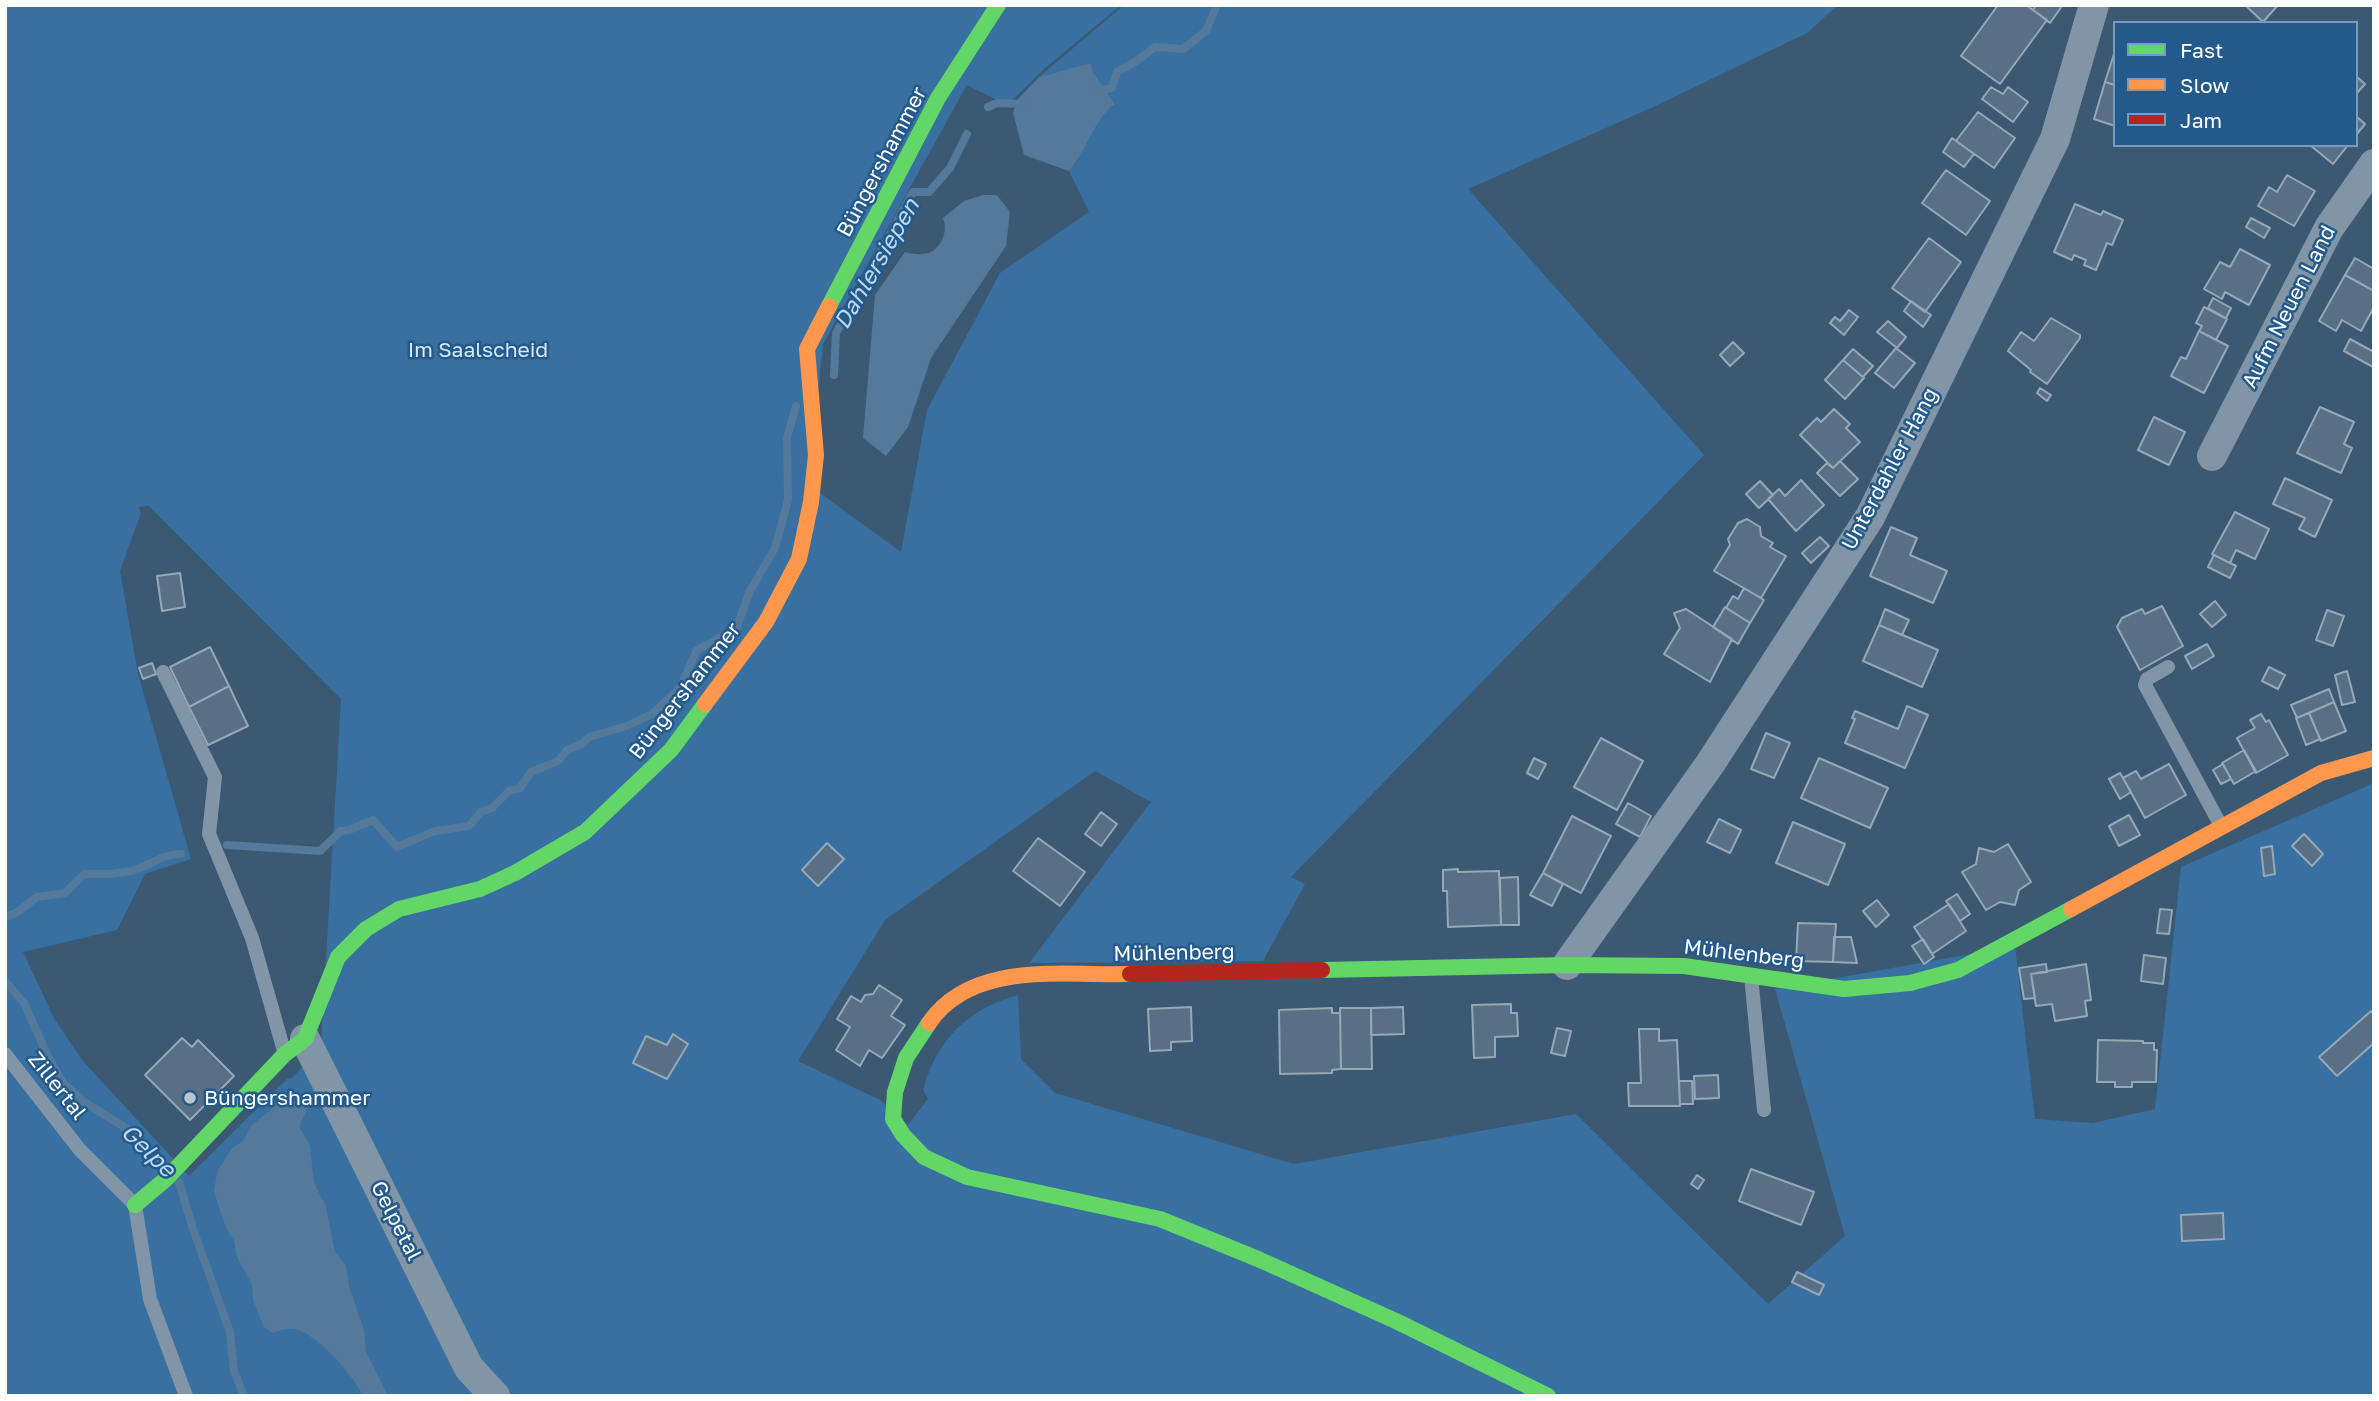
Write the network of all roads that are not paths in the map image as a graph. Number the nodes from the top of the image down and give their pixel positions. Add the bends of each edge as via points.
1 (998, 5) edge
2 (2094, 5) edge
3 (2374, 163) edge
4 (2212, 456) dead end
5 (2168, 667) dead end
6 (163, 672) dead end
7 (2374, 758) edge
8 (2222, 827) junction
9 (1567, 965) junction
10 (1751, 975) junction
11 (295, 1047) junction
12 (5, 1054) edge
13 (1763, 1111) dead end
14 (135, 1205) junction
15 (186, 1396) edge
16 (495, 1396) edge
17 (1548, 1396) edge

1 - 11 street, Büngershammer via 938,98 807,349 816,455 811,502 799,559 766,622 671,750 585,832 480,889 399,909 366,929 338,957
2 - 9 street, Unterdahler Hang via 2055,139 1870,517 1710,764
3 - 4 street, Aufm Neuen Land via 2329,228
5 - 8 lane via 2147,679 2146,685
6 - 11 lane via 215,777 209,834
7 - 8 street, Mühlenberg via 2321,773
8 - 10 street, Mühlenberg via 1958,970 1910,983 1844,989
9 - 10 street, Mühlenberg via 1684,966
9 - 17 street, Mühlenberg via 1021,975 988,981 939,1009 920,1035 906,1058 895,1092 893,1119 923,1157 967,1177 1160,1219 1373,1311
10 - 13 lane
11 - 14 street, Büngershammer
11 - 16 street, Gelpetal via 469,1368
12 - 14 lane, Zillertal via 80,1150
14 - 15 lane via 150,1299

